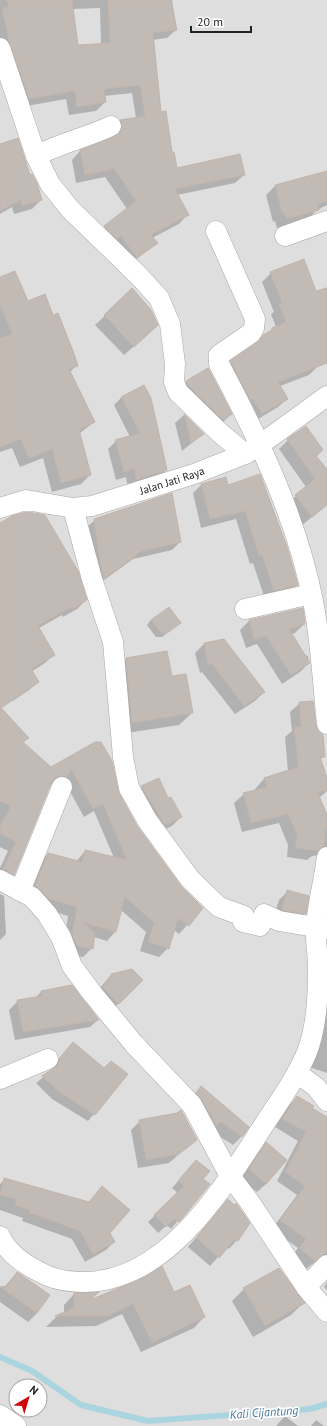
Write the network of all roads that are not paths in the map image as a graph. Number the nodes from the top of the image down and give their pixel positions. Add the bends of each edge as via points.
1 (0, 48) edge
2 (111, 126) dead end
3 (36, 156) junction
4 (327, 221) edge
5 (216, 231) dead end
6 (285, 236) dead end
7 (327, 396) edge
8 (253, 449) junction
9 (0, 508) edge
10 (73, 508) junction
11 (311, 594) junction
12 (245, 609) dead end
13 (324, 654) edge
14 (327, 724) edge
15 (62, 787) dead end
16 (327, 862) edge
17 (0, 880) edge
18 (20, 891) junction
19 (322, 928) edge
20 (48, 1059) dead end
21 (297, 1073) junction
22 (0, 1079) edge
23 (327, 1101) edge
24 (230, 1176) junction
25 (0, 1236) edge
26 (327, 1265) edge
27 (306, 1287) junction
28 (327, 1312) edge
29 (0, 1415) edge
30 (16, 1426) edge

1 - 3 street
2 - 3 street via 56,145
3 - 8 street via 50,184 70,209 159,298 170,324 175,364 174,382 178,392 219,432
4 - 6 street
5 - 8 street via 255,319 254,328 250,333 219,355 218,360
7 - 8 street, Jalan Jati Raya
8 - 10 street, Jalan Jati Raya via 194,474 92,506
8 - 11 street via 293,525
9 - 10 street, Jalan Jati Raya via 26,500
10 - 19 street via 92,579 113,642 129,788 147,820 190,878 219,907 244,916 243,922 260,926 264,914 279,921
11 - 12 street
11 - 13 street
13 - 14 street
15 - 18 street
16 - 19 street
17 - 18 street
18 - 24 street via 32,897 47,914 61,937 72,966 112,1019 192,1105
19 - 21 street via 314,1024 307,1051
20 - 22 street
21 - 23 street via 316,1087
21 - 24 street
24 - 25 street via 204,1212 158,1255 129,1274 102,1282 55,1279 31,1268 16,1257
24 - 27 street via 249,1200
26 - 27 street
27 - 28 street
29 - 30 street

